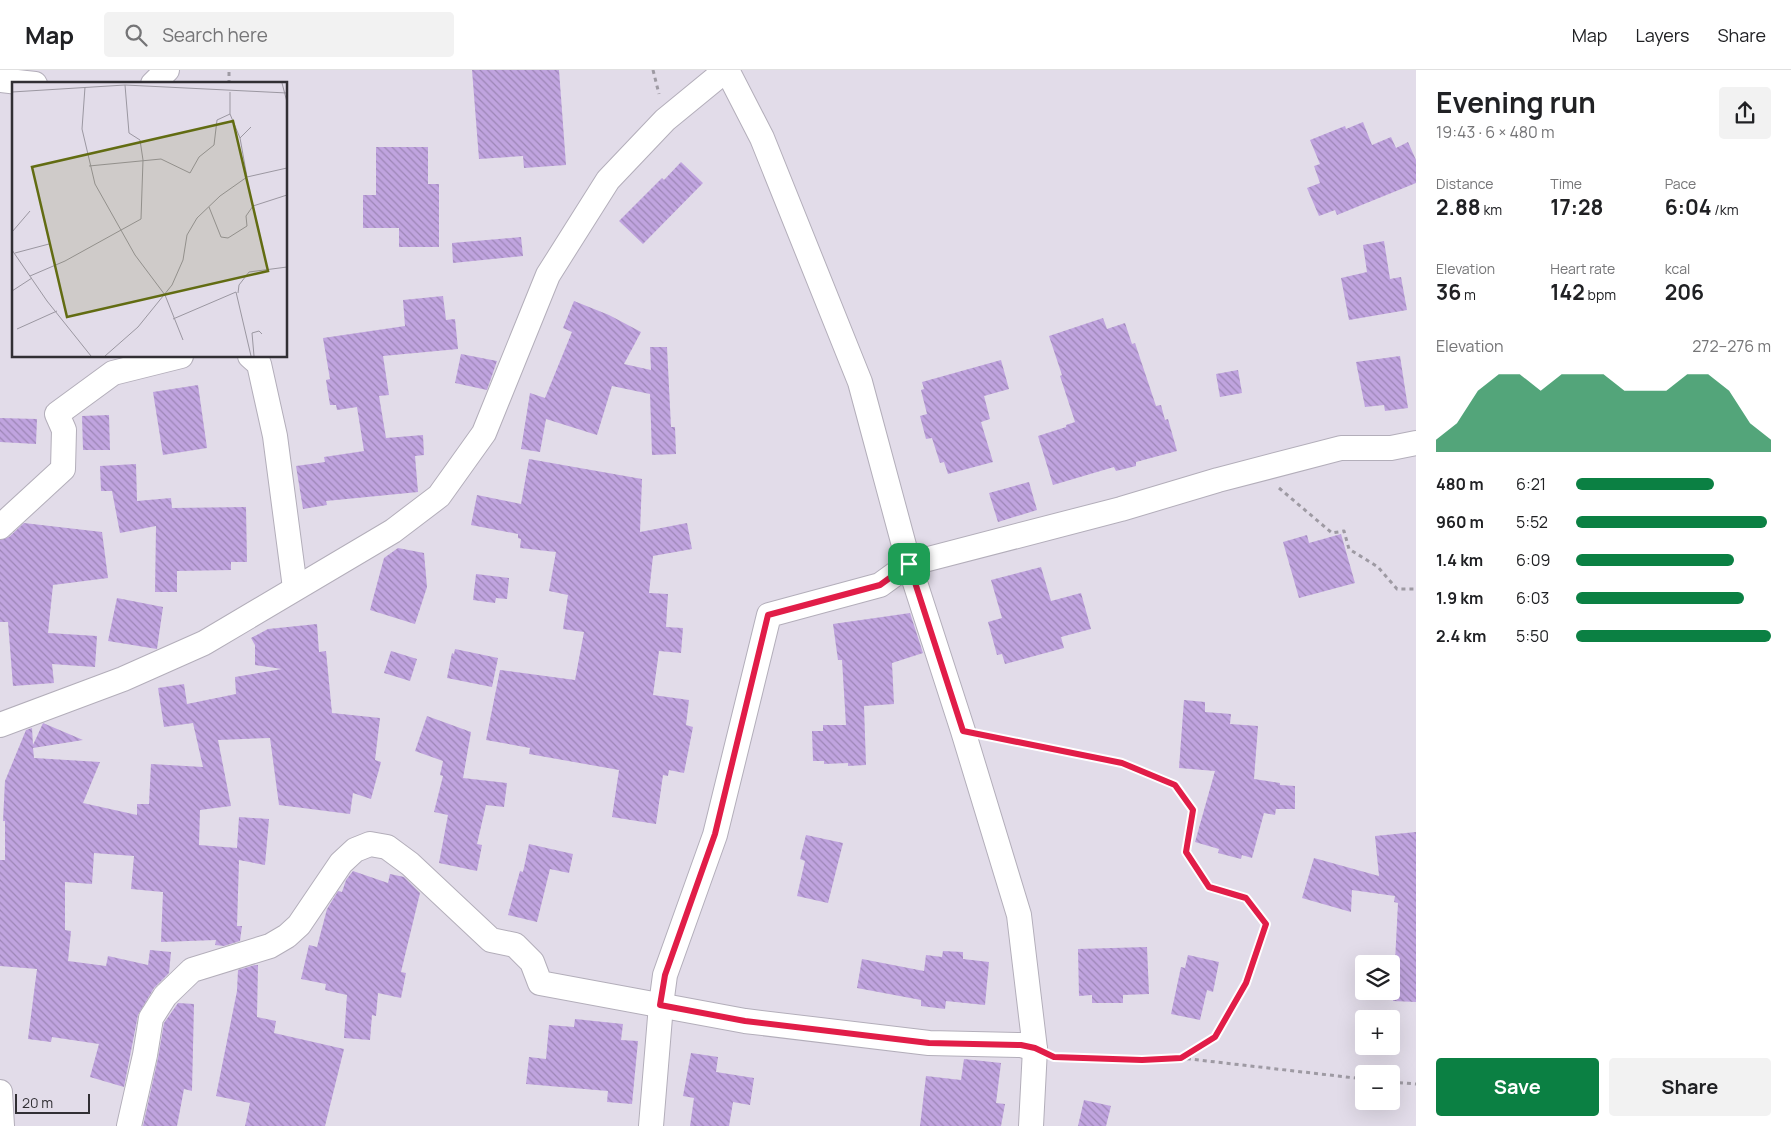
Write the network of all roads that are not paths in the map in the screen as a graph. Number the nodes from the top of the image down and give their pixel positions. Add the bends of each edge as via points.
1 (167, 70) edge
2 (727, 70) edge
3 (0, 80) edge
4 (18, 82) edge
5 (155, 82) edge
6 (173, 358) edge
7 (252, 358) edge
8 (1416, 443) edge
9 (0, 527) edge
10 (909, 564) junction
11 (295, 588) junction
12 (0, 725) edge
13 (660, 1005) junction
14 (1035, 1048) junction
15 (0, 1092) edge
16 (2, 1126) edge
17 (129, 1126) edge
18 (650, 1126) edge
19 (1031, 1126) edge

1 - 5 street
2 - 10 street via 762,138 860,382
2 - 11 street via 665,120 608,180 548,275 484,433 439,496 393,531
3 - 4 street
6 - 9 street via 113,373 57,414 64,430 63,469
7 - 11 street via 259,364 275,436
8 - 10 street via 1391,448 1341,448
10 - 13 street via 880,585 768,615 715,834 665,975
10 - 14 street via 1018,915
11 - 12 street via 204,643 123,679
13 - 14 street via 745,1021 920,1042
13 - 17 street via 540,983 532,962 514,945 491,940 410,864 387,847 370,844 355,850 341,863 299,925 287,936 270,946 192,970 165,996 151,1018
13 - 18 street
14 - 19 street
15 - 16 street

